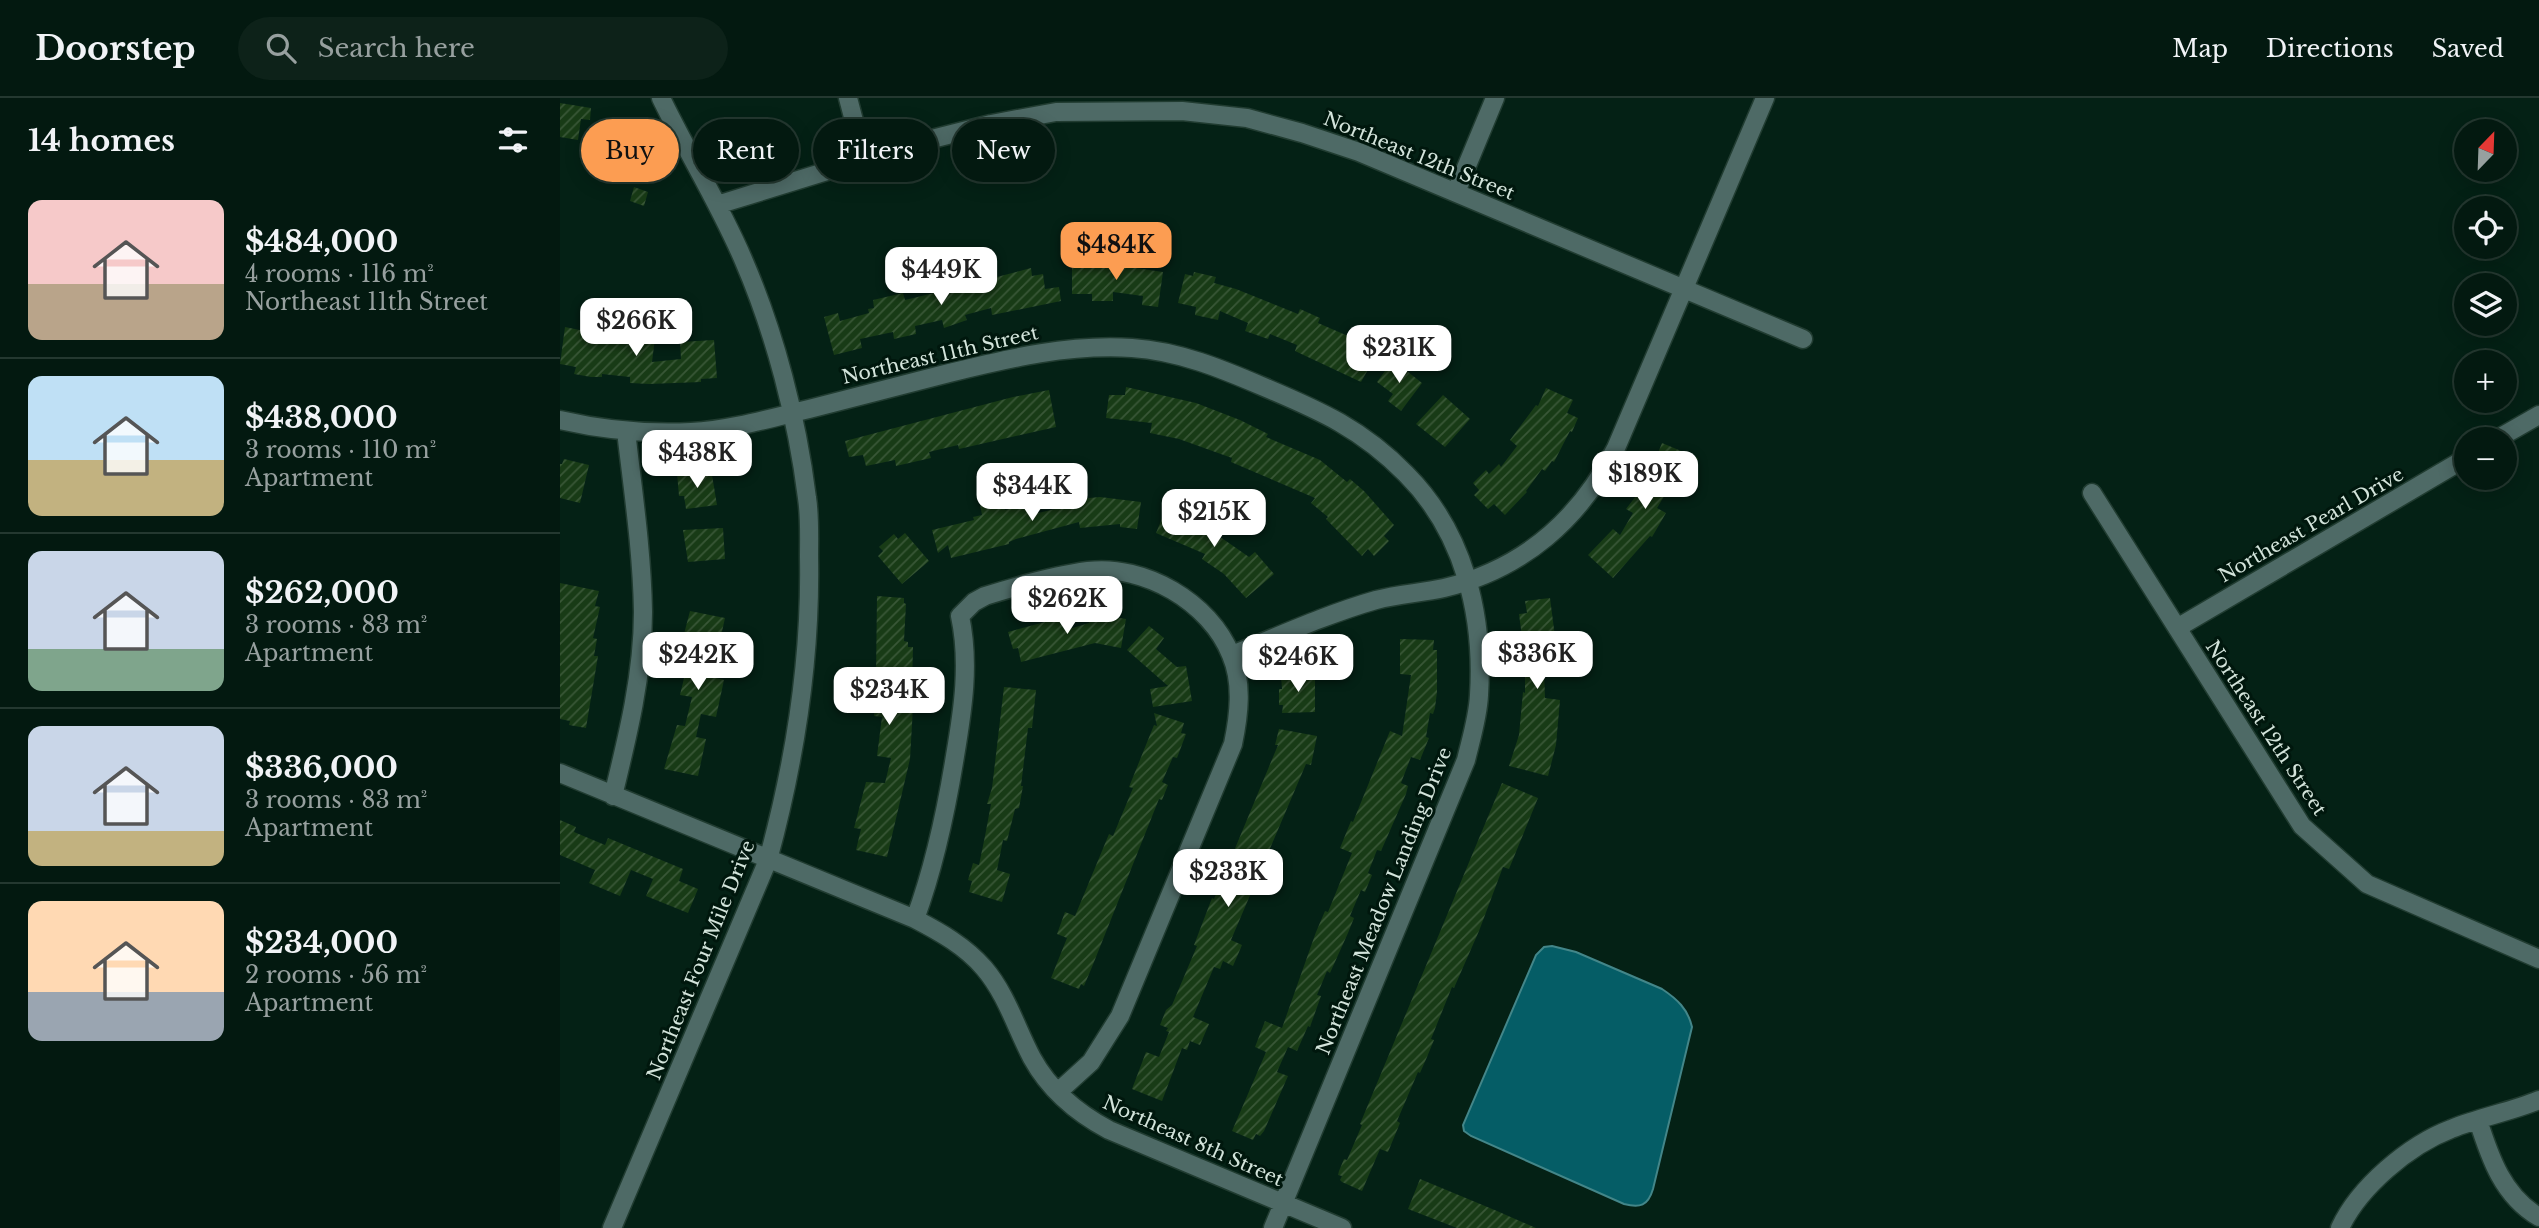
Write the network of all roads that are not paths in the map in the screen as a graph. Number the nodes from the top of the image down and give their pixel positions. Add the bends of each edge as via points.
1 (661, 98) edge
2 (848, 98) edge
3 (1495, 98) edge
4 (1765, 98) edge
5 (1086, 105) edge
6 (854, 119) edge
7 (938, 139) edge
8 (813, 175) edge
9 (1456, 192) junction
10 (717, 205) junction
11 (1685, 287) junction
12 (1802, 339) dead end
13 (791, 414) junction
14 (2539, 415) edge
15 (560, 420) edge
16 (2517, 428) edge
17 (626, 431) junction
18 (2454, 465) edge
19 (2092, 493) dead end
20 (1468, 580) junction
21 (2177, 628) junction
22 (1232, 655) junction
23 (560, 774) edge
24 (613, 796) junction
25 (768, 860) junction
26 (915, 919) junction
27 (2539, 959) edge
28 (1058, 1092) junction
29 (2539, 1100) edge
30 (2478, 1120) junction
31 (1284, 1203) junction
32 (2539, 1217) edge
33 (612, 1228) edge
34 (1273, 1228) edge
35 (1342, 1228) edge
36 (2340, 1228) edge

1 - 10 street, Northeast Four Mile Drive
2 - 6 street
3 - 9 street
4 - 11 street
5 - 7 street, Northeast 12th Street
5 - 9 street, Northeast 12th Street via 1247,118 1359,152
8 - 10 street, Northeast 12th Street
9 - 11 street, Northeast 12th Street
10 - 13 street, Northeast Four Mile Drive via 762,309
11 - 12 street, Northeast 12th Street
11 - 20 street via 1616,448 1594,486 1534,549
13 - 17 street, Northeast 11th Street via 692,432
13 - 20 street, Northeast 11th Street via 1044,351 1135,348 1198,360 1318,410 1370,441 1433,505
13 - 25 street, Northeast Four Mile Drive via 808,500 810,595 803,693
14 - 16 street
15 - 17 street, Northeast 11th Street
17 - 24 street via 643,615 635,708
18 - 21 street, Northeast Pearl Drive
19 - 21 street, Northeast 12th Street
20 - 22 street via 1375,601
20 - 31 street, Northeast Meadow Landing Drive via 1478,637 1479,695 1466,760
21 - 27 street, Northeast 12th Street via 2302,826 2367,884
22 - 26 street via 1218,631 1178,593 1120,572 1089,571 974,602 960,616 965,640 962,715 943,827
22 - 28 street via 1239,715 1224,771 1121,1016 1091,1062
23 - 24 street, Northeast 8th Street
24 - 25 street, Northeast 8th Street
25 - 26 street, Northeast 8th Street
25 - 33 street, Northeast Four Mile Drive
26 - 28 street, Northeast 8th Street via 943,934 984,969 1011,1010 1033,1060
28 - 31 street, Northeast 8th Street via 1109,1130
29 - 30 street
30 - 32 street via 2491,1160 2509,1191
30 - 36 street via 2425,1142 2392,1166 2365,1189
31 - 34 street, Northeast Meadow Landing Drive
31 - 35 street, Northeast 8th Street

